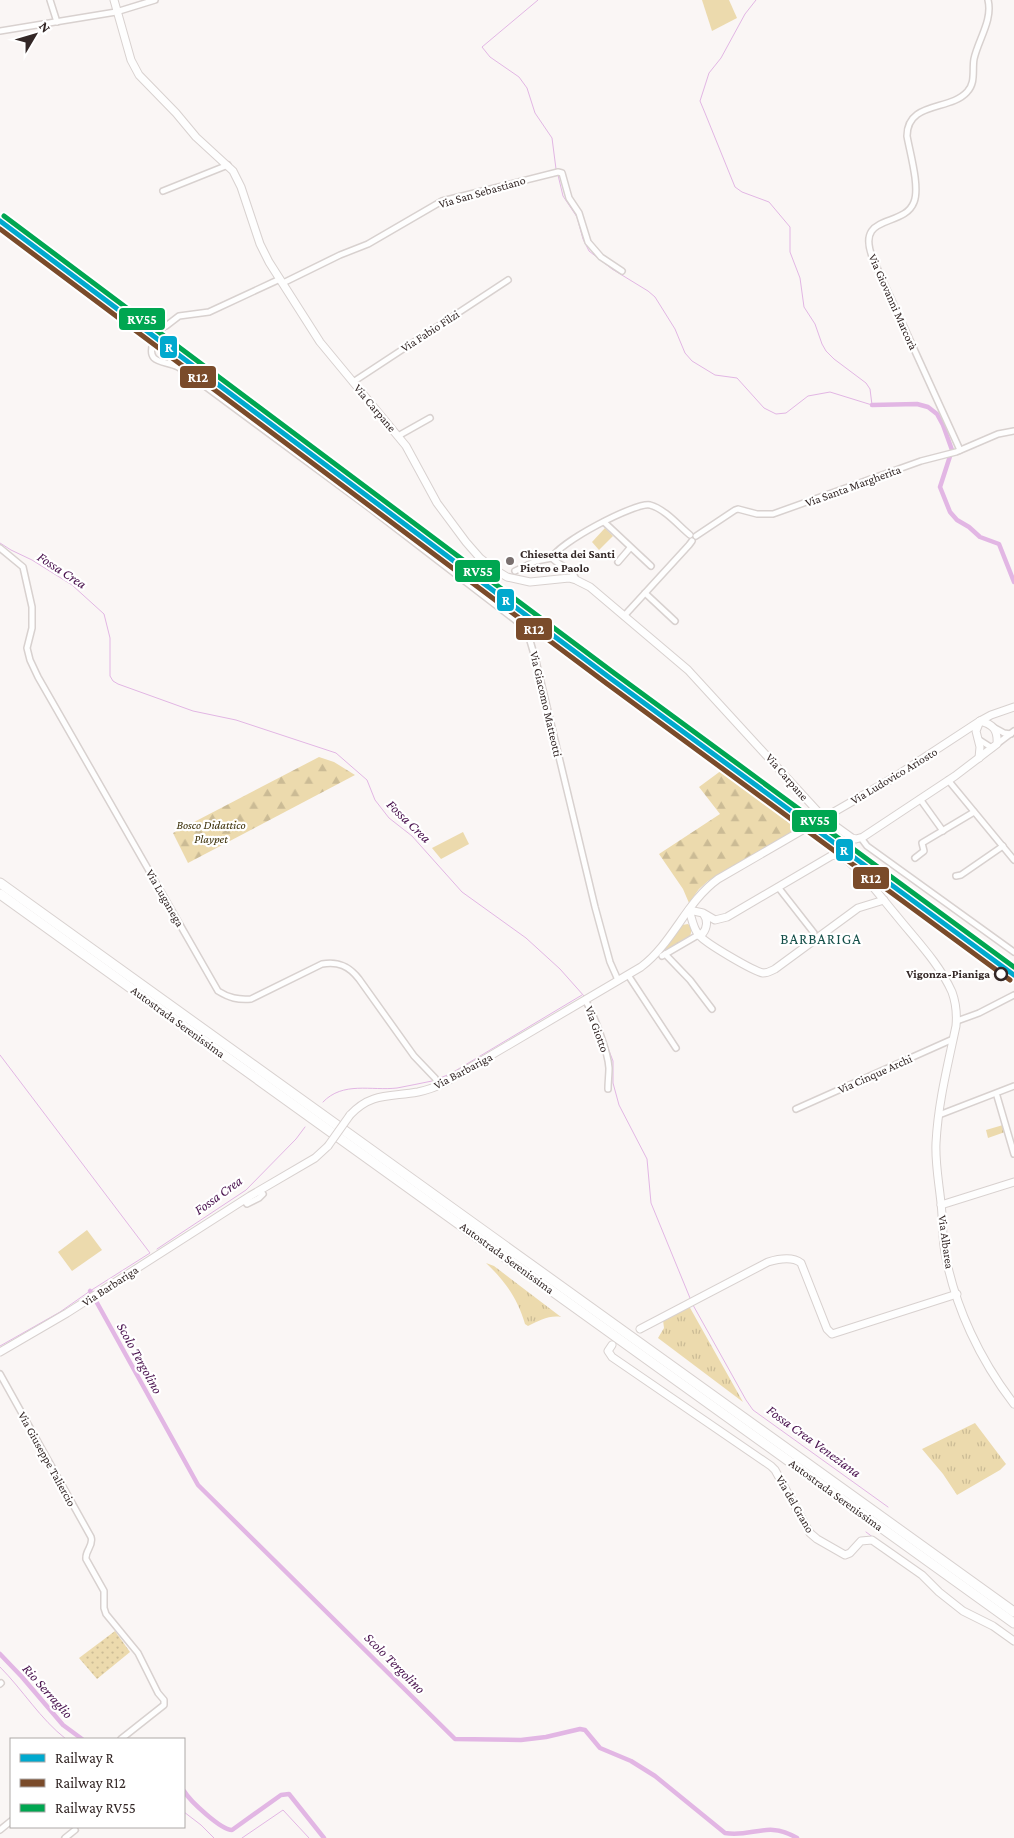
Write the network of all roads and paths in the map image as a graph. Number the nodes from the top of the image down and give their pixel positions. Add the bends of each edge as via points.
1 (50, 0) edge
2 (114, 0) edge
3 (155, 0) edge
4 (988, 0) edge
5 (118, 12) junction
6 (58, 22) junction
7 (0, 31) edge
8 (228, 165) junction
9 (163, 191) dead end
10 (622, 271) dead end
11 (508, 280) dead end
12 (282, 281) junction
13 (166, 326) tunnel mouth
14 (153, 343) dead end
15 (353, 382) junction
16 (430, 418) dead end
17 (1014, 431) edge
18 (398, 436) junction
19 (955, 452) junction
20 (604, 522) junction
21 (693, 537) junction
22 (0, 548) edge
23 (630, 548) junction
24 (552, 558) junction
25 (618, 562) dead end
26 (650, 566) dead end
27 (515, 571) dead end
28 (576, 580) junction
29 (645, 593) junction
30 (624, 616) junction
31 (674, 621) dead end
32 (1014, 707) edge
33 (996, 713) junction
34 (980, 721) junction
35 (993, 727) junction
36 (1012, 732) edge
37 (959, 735) junction
38 (978, 739) junction
39 (995, 746) junction
40 (978, 758) junction
41 (948, 780) junction
42 (920, 799) junction
43 (974, 812) junction
44 (826, 817) junction
45 (806, 828) tunnel mouth
46 (943, 831) junction
47 (860, 838) junction
48 (1003, 846) junction
49 (914, 858) dead end
50 (1014, 860) edge
51 (956, 876) dead end
52 (0, 883) edge
53 (778, 887) junction
54 (0, 894) edge
55 (701, 894) junction
56 (884, 900) junction
57 (689, 910) junction
58 (704, 914) junction
59 (678, 924) junction
60 (694, 924) junction
61 (814, 933) dead end
62 (698, 935) junction
63 (1014, 952) edge
64 (628, 975) junction
65 (618, 980) junction
66 (1014, 995) edge
67 (586, 1000) junction
68 (712, 1009) dead end
69 (956, 1021) junction
70 (954, 1039) junction
71 (676, 1048) dead end
72 (439, 1085) junction
73 (1014, 1086) edge
74 (608, 1089) dead end
75 (997, 1096) dead end
76 (796, 1109) dead end
77 (939, 1114) junction
78 (1014, 1154) edge
79 (1014, 1182) edge
80 (263, 1194) dead end
81 (244, 1200) junction
82 (941, 1205) junction
83 (957, 1294) junction
84 (640, 1330) dead end
85 (612, 1345) dead end
86 (0, 1352) edge
87 (0, 1374) edge
88 (1014, 1404) edge
89 (1014, 1612) edge
90 (1014, 1623) edge
91 (1014, 1641) edge
92 (123, 1738) edge
93 (10, 1822) edge
94 (0, 1830) edge
95 (75, 1830) dead end
96 (66, 1838) edge

1 - 6 street
2 - 5 street, Via Carpane
3 - 5 street
4 - 19 street, Via Giovanni Marcorà via 988,14 974,58 971,88 958,99 919,112 910,122 907,136 916,196 904,214 879,224 869,239 869,249
5 - 6 street
5 - 8 street, Via Carpane via 131,60 139,75 196,137
6 - 7 street
8 - 9 street
8 - 12 street, Via Carpane via 242,187 260,244
10 - 12 street, Via San Sebastiano via 597,254 588,242 562,173 558,172 442,201 368,244
11 - 15 street, Via Fabio Filzi
12 - 13 street via 209,312 179,316
12 - 15 street, Via Carpane via 320,342
14 - 65 street, Via Giacomo Matteotti via 152,356 157,361 178,367 198,381 523,626 536,661 595,907
15 - 18 street, Via Carpane
16 - 18 street
17 - 19 street, Via Santa Margherita via 992,436
18 - 28 street, Via Carpane via 414,458 440,508 470,547 494,569 507,577 530,582 560,578
19 - 21 street, Via Santa Margherita via 774,514 738,509
20 - 21 street via 647,505 660,510
20 - 23 street
20 - 24 street via 558,549
21 - 29 street, Via Santa Margherita via 690,545
22 - 72 street, Via Luganega via 24,567 32,607 32,628 27,648 38,677 218,991 229,998 251,999 322,964 342,964 359,978 414,1056
23 - 25 street
23 - 26 street
24 - 27 street
24 - 28 street, Via Carpane via 571,571
28 - 30 street, Via Carpane via 590,587
29 - 30 street, Via Santa Margherita
29 - 31 street
30 - 44 street, Via Carpane via 681,663
32 - 33 street, Via Ludovico Ariosto
33 - 34 street, Via Ludovico Ariosto
33 - 35 street via 991,721
34 - 35 street
34 - 37 street, Via Ludovico Ariosto
34 - 38 street via 976,731
35 - 36 street via 1004,733
35 - 39 street via 997,733
36 - 39 street
37 - 38 street
37 - 44 street, Via Ludovico Ariosto
38 - 39 street
38 - 40 street
39 - 40 street
40 - 41 street
41 - 42 street
41 - 43 street
42 - 46 street
42 - 47 street
43 - 46 street
43 - 48 street
44 - 47 street, Via Carpane via 852,838
45 - 55 street, Via Barbariga via 718,879
46 - 49 street via 921,843 924,851
47 - 63 street, Via Carpane
48 - 50 street
48 - 51 street
52 - 89 highway, Autostrada Serenissima
53 - 56 street, Via Albarea via 836,854 858,871
53 - 58 street via 727,918 715,920
53 - 61 street
54 - 90 highway, Autostrada Serenissima
55 - 57 street, Via Barbariga
55 - 58 street
56 - 62 street via 858,908 766,973
56 - 69 street, Via Albarea via 942,974 955,1002
57 - 58 street
57 - 59 street, Via Barbariga
57 - 60 street
58 - 60 street via 698,916
58 - 62 street via 706,927
59 - 60 street
59 - 64 street, Via Barbariga via 650,960
60 - 62 street
62 - 68 street via 664,955 690,980
64 - 65 street, Via Barbariga
64 - 71 street
65 - 67 street, Via Barbariga
66 - 69 street via 980,1013
67 - 72 street, Via Barbariga
67 - 74 street, Via Giotto via 606,1055
69 - 70 street, Via Albarea
70 - 76 street, Via Cinque Archi
70 - 77 street, Via Albarea
72 - 81 street, Via Barbariga, bridge via 418,1092 374,1098 361,1104 315,1158
73 - 77 street
75 - 78 street
77 - 82 street, Via Albarea via 936,1153
79 - 82 street
80 - 81 street, Via Barbariga via 247,1204
81 - 86 street, Via Barbariga
82 - 83 street, Via Albarea via 945,1250
83 - 84 street via 832,1334 827,1329 801,1263 780,1260 768,1262
83 - 88 street, Via Albarea via 979,1350
85 - 91 street, Via del Grano via 608,1351 612,1357 771,1466 806,1529 816,1539 845,1556 861,1541 872,1540 922,1575 963,1612 993,1626
87 - 92 street, Via Giuseppe Taliercio via 91,1537 92,1544 86,1559 104,1591 106,1614 138,1653 165,1703
93 - 94 street
95 - 96 street

